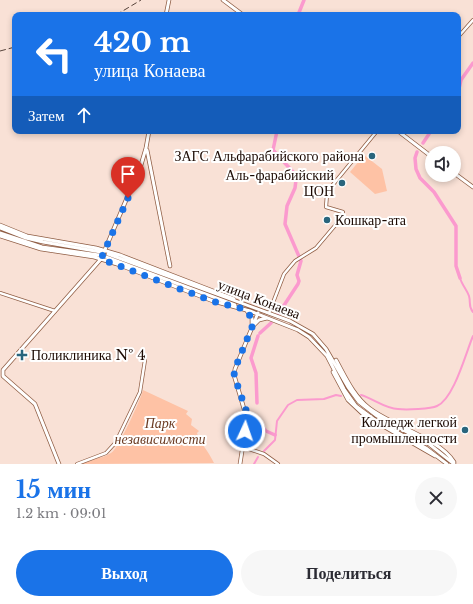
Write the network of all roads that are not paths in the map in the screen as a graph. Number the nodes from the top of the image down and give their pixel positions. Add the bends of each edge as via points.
1 (169, 0) edge
2 (223, 0) edge
3 (167, 12) edge
4 (239, 12) edge
5 (473, 20) edge
6 (461, 34) edge
7 (148, 134) edge
8 (374, 134) edge
9 (402, 134) edge
10 (146, 148) junction
11 (425, 152) edge
12 (461, 178) edge
13 (473, 187) edge
14 (0, 226) edge
15 (0, 234) edge
16 (106, 254) junction
17 (100, 256) junction
18 (170, 266) dead end
19 (0, 292) edge
20 (243, 308) junction
21 (259, 309) junction
22 (56, 311) junction
23 (269, 313) junction
24 (257, 314) junction
25 (271, 319) junction
26 (252, 327) junction
27 (309, 337) junction
28 (317, 338) junction
29 (323, 345) junction
30 (319, 347) junction
31 (145, 360) dead end
32 (344, 391) junction
33 (367, 409) junction
34 (364, 413) junction
35 (379, 423) junction
36 (382, 427) junction
37 (243, 447) junction
38 (439, 450) junction
39 (439, 457) junction
40 (59, 464) edge
41 (77, 464) edge
42 (240, 464) edge
43 (278, 464) edge
44 (447, 464) edge
45 (455, 464) edge

1 - 3 main road
2 - 4 main road
5 - 6 street
7 - 10 main road
8 - 23 street via 327,194 326,207 343,212 316,248 294,261 284,274
9 - 11 main road
10 - 16 main road
10 - 18 main road
12 - 13 main road
14 - 16 main road via 43,240
14 - 17 main road via 26,238
15 - 17 main road via 42,247
15 - 17 main road via 41,249
16 - 17 main road
16 - 20 main road, улица Конаева
16 - 21 main road, улица Конаева
17 - 20 main road, улица Конаева via 212,301
17 - 22 main road
19 - 22 street
20 - 24 main road, улица Конаева
20 - 26 main road via 252,318
21 - 23 main road, улица Конаева
21 - 24 main road
22 - 40 main road via 3,370 3,376 35,404
23 - 28 main road, улица Конаева via 299,325
24 - 25 main road, улица Конаева
24 - 26 main road
25 - 26 main road via 261,319
25 - 27 main road, улица Конаева
26 - 37 main road via 234,375 247,413
27 - 30 main road, улица Конаева
27 - 32 main road via 328,361
28 - 29 main road, улица Конаева
28 - 38 main road via 331,352 361,401
29 - 30 main road
29 - 33 main road, улица Конаева via 354,396
30 - 32 main road, улица Конаева via 327,356
31 - 41 street via 140,392 116,442 106,453
32 - 34 main road, улица Конаева
32 - 36 main road via 359,411
33 - 34 main road
33 - 38 main road, улица Конаева
34 - 35 main road, улица Конаева
35 - 36 main road
35 - 39 main road
36 - 39 main road
37 - 42 main road
37 - 43 street via 264,454
38 - 45 main road
39 - 44 main road

